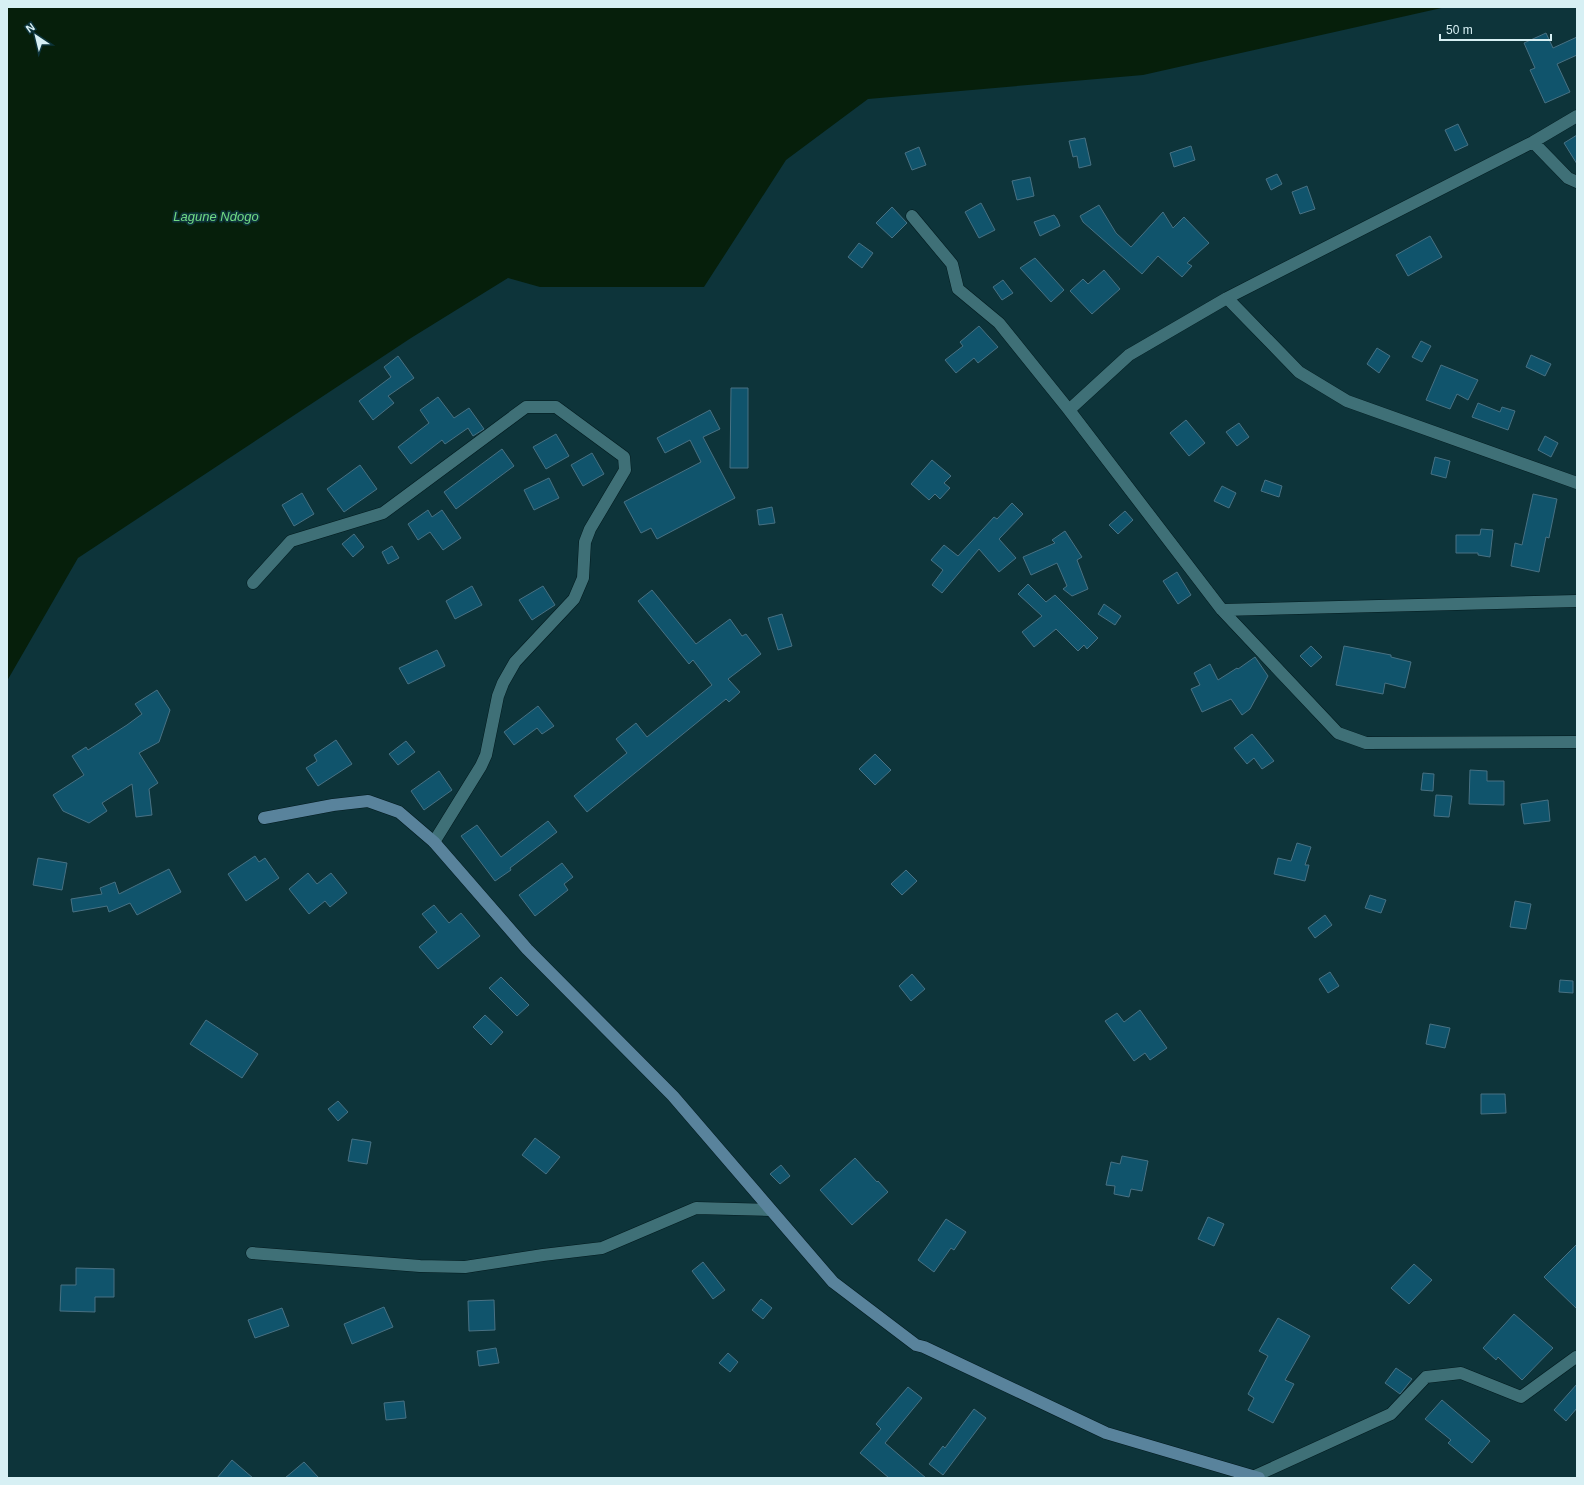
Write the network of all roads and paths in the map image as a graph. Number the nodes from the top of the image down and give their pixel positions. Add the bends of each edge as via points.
1 (1577, 116) edge
2 (1533, 142) junction
3 (1577, 182) edge
4 (912, 216) dead end
5 (1227, 298) junction
6 (1069, 410) junction
7 (1577, 483) edge
8 (252, 583) dead end
9 (1577, 601) edge
10 (1222, 610) junction
11 (1577, 742) edge
12 (264, 818) dead end
13 (434, 842) junction
14 (769, 1210) junction
15 (252, 1253) dead end
16 (1576, 1357) edge
17 (1257, 1477) edge

1 - 2 street
2 - 3 street via 1568,178
2 - 5 street
4 - 6 street via 952,264 958,289 999,323
5 - 6 street via 1129,355
5 - 7 street via 1300,372 1347,401
6 - 10 street
8 - 13 street via 291,540 383,513 526,407 556,407 624,457 625,470 585,542 583,578 574,599 515,662 502,682 486,755
9 - 10 street
10 - 11 street via 1338,734 1366,743
12 - 13 street via 368,801 399,812
13 - 14 street via 527,949 673,1096
14 - 15 street via 696,1208 602,1248 465,1267
14 - 17 street via 833,1282 916,1345 924,1346 1106,1433
16 - 17 street via 1521,1397 1461,1373 1426,1377 1391,1414

